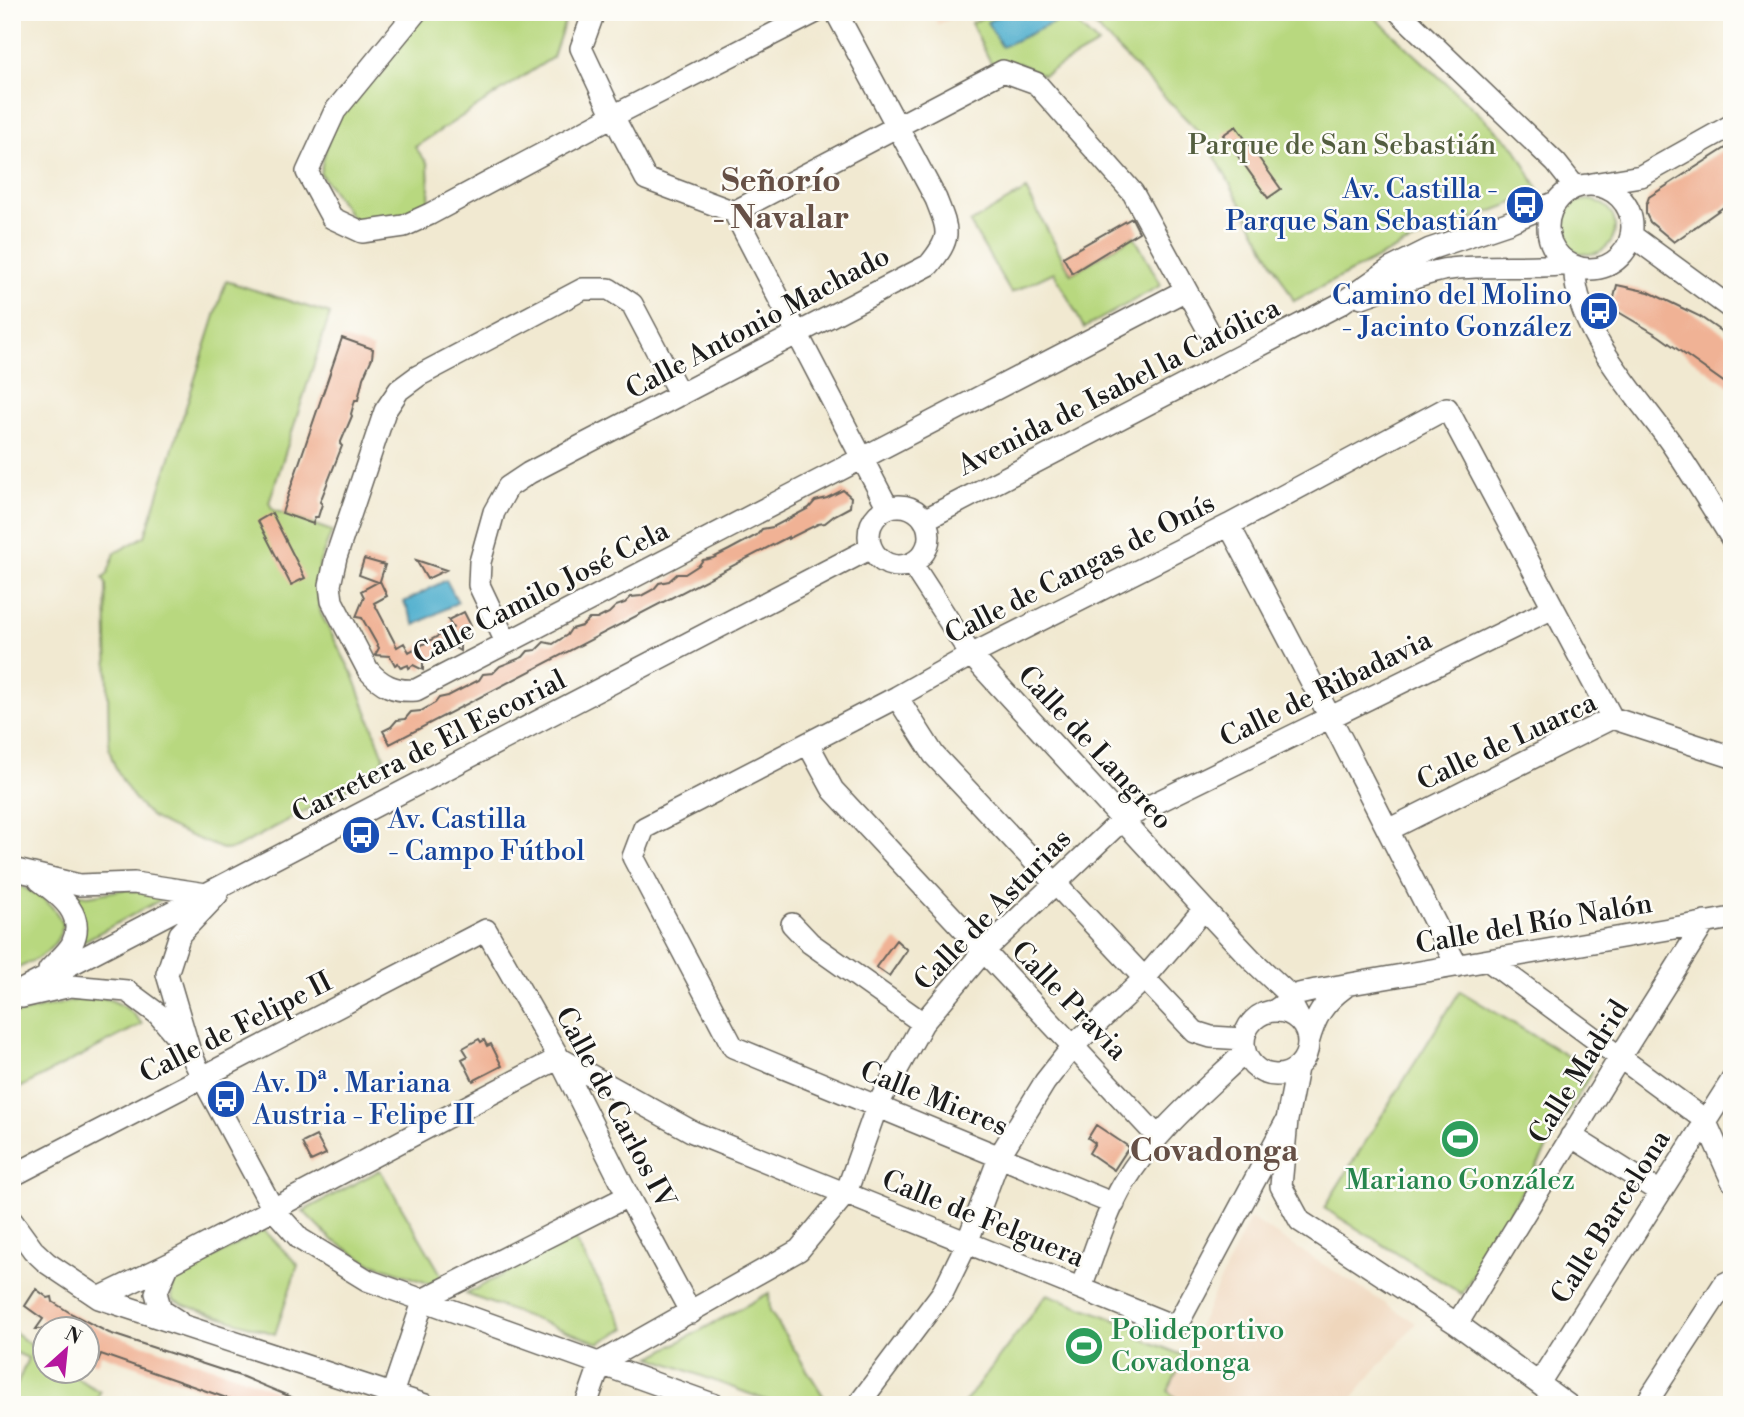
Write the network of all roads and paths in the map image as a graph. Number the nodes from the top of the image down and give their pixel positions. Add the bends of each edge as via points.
1 (416, 12) edge
2 (594, 12) edge
3 (816, 12) edge
4 (836, 12) edge
5 (1399, 12) edge
6 (612, 116) junction
7 (1732, 125) edge
8 (897, 126) junction
9 (1641, 176) junction
10 (1583, 186) junction
11 (1556, 202) junction
12 (1627, 207) junction
13 (734, 212) junction
14 (1631, 235) junction
15 (1572, 265) junction
16 (1186, 290) junction
17 (1340, 304) junction
18 (1732, 309) edge
19 (1207, 328) dead end
20 (797, 335) junction
21 (680, 395) junction
22 (860, 459) junction
23 (888, 508) junction
24 (924, 520) junction
25 (1229, 525) junction
26 (1732, 539) edge
27 (871, 548) junction
28 (912, 564) junction
29 (1553, 608) junction
30 (506, 642) junction
31 (971, 655) junction
32 (897, 697) junction
33 (1612, 718) junction
34 (1331, 719) junction
35 (808, 744) junction
36 (1732, 757) edge
37 (1123, 819) junction
38 (1388, 830) junction
39 (22, 872) edge
40 (231, 881) junction
41 (1056, 883) junction
42 (206, 894) junction
43 (1205, 909) junction
44 (1732, 918) edge
45 (1705, 922) junction
46 (792, 924) dead end
47 (486, 930) joint
48 (983, 952) junction
49 (1252, 960) junction
50 (1489, 961) junction
51 (1457, 966) junction
52 (41, 978) junction
53 (1271, 978) junction
54 (1144, 979) junction
55 (1346, 986) junction
56 (1316, 990) junction
57 (12, 997) edge
58 (1275, 1009) junction
59 (923, 1023) junction
60 (1306, 1034) junction
61 (1074, 1045) junction
62 (1245, 1046) junction
63 (733, 1047) joint
64 (190, 1052) junction
65 (1620, 1057) junction
66 (559, 1058) junction
67 (1297, 1068) junction
68 (1270, 1074) junction
69 (202, 1077) junction
70 (1732, 1080) edge
71 (877, 1106) junction
72 (1287, 1119) junction
73 (1705, 1120) junction
74 (1157, 1136) junction
75 (1571, 1136) junction
76 (1000, 1155) junction
77 (12, 1177) edge
78 (1732, 1181) edge
79 (1660, 1192) junction
80 (846, 1193) junction
81 (628, 1196) junction
82 (1114, 1204) junction
83 (274, 1209) junction
84 (12, 1221) edge
85 (967, 1242) junction
86 (169, 1264) junction
87 (1732, 1280) edge
88 (1081, 1288) junction
89 (99, 1298) junction
90 (424, 1299) junction
91 (691, 1313) junction
92 (182, 1324) junction
93 (1457, 1324) junction
94 (601, 1362) junction
95 (1539, 1383) junction
96 (392, 1394) junction
97 (425, 1405) edge
98 (586, 1405) edge
99 (715, 1405) edge
100 (858, 1405) edge
101 (1568, 1405) edge
102 (1645, 1405) edge

1 - 6 street via 335,111 307,172 332,218 362,232 404,226
2 - 6 street via 581,48
3 - 6 street
4 - 8 street, Calle Antonio Machado
5 - 10 street
6 - 13 street via 646,178
7 - 9 street
8 - 13 street
8 - 16 street via 1003,71 1036,83 1133,193
8 - 20 street, Calle Antonio Machado via 936,199 946,225 944,247 929,265
9 - 10 street
9 - 12 street
10 - 11 street via 1564,193
10 - 12 street via 1611,191
11 - 15 street via 1549,215 1549,236 1558,255
11 - 17 street, Avenida de Isabel la Católica via 1430,249 1390,269
12 - 14 street
13 - 20 street
14 - 15 street via 1626,250 1609,265 1586,269
14 - 18 street
15 - 17 street, Avenida de Isabel la Católica via 1447,269
15 - 26 street via 1578,301 1600,345
16 - 19 street
16 - 22 street, Calle Camilo José Cela
17 - 24 street, Avenida de Isabel la Católica
20 - 21 street, Calle Antonio Machado
20 - 22 street
21 - 30 street, Calle Antonio Machado via 508,487 494,512 480,562 479,585
21 - 30 street, Calle Camilo José Cela via 632,304 608,289 583,289 452,356 399,390 385,411 336,557 332,601 368,670 395,689 416,690
22 - 23 street
22 - 30 street, Calle Camilo José Cela
23 - 24 street via 908,507
23 - 27 street via 873,520
24 - 28 street via 929,540
25 - 29 street, Calle de Cangas de Onís via 1447,408
25 - 31 street, Calle de Cangas de Onís
25 - 34 street
27 - 28 street via 888,564
27 - 40 street, Carretera de El Escorial
28 - 31 street, Calle de Langreo
29 - 33 street, Calle de Cangas de Onís
29 - 34 street, Calle de Ribadavia
31 - 32 street, Calle de Cangas de Onís
31 - 37 street, Calle de Langreo
32 - 35 street, Calle de Cangas de Onís
32 - 41 street via 934,755
33 - 36 street, Calle de Luarca
33 - 38 street, Calle de Luarca
34 - 37 street, Calle de Ribadavia
34 - 38 street
35 - 48 street, Calle Pravia via 833,790
35 - 63 street, Calle de Cangas de Onís via 644,828 633,858
37 - 41 street, Calle de Asturias
37 - 43 street, Calle de Langreo
38 - 51 street
39 - 42 street via 79,885 134,883
39 - 52 street via 65,900 76,922 72,944
40 - 42 street, Carretera de El Escorial
40 - 64 street via 180,934 167,974
41 - 48 street, Calle de Asturias
41 - 54 street
42 - 52 street, Carretera de El Escorial
43 - 49 street, Calle de Langreo
43 - 54 street
44 - 45 street, Calle del Río Nalón
45 - 50 street, Calle del Río Nalón
45 - 65 street, Calle Madrid
46 - 59 street via 810,943
47 - 66 street, Calle de Carlos IV
47 - 69 street, Calle de Felipe II
48 - 59 street, Calle de Asturias
48 - 61 street, Calle Pravia
49 - 53 street, Calle del Río Nalón
49 - 58 street, Calle del Río Nalón
50 - 51 street, Calle del Río Nalón
50 - 65 street
51 - 55 street, Calle del Río Nalón
52 - 57 street, Carretera de El Escorial
53 - 56 street, Calle del Río Nalón via 1290,988
53 - 58 street, Calle del Río Nalón via 1285,991
54 - 61 street
54 - 62 street via 1195,1032
55 - 56 street, Calle del Río Nalón
55 - 60 street via 1323,1005
56 - 58 street, Calle del Río Nalón via 1299,994
57 - 64 street via 71,986 127,991 158,1014
58 - 60 street, Calle del Río Nalón
58 - 62 street via 1247,1029
59 - 71 street, Calle de Asturias
60 - 67 street via 1303,1060
61 - 74 street, Calle Pravia
61 - 76 street
62 - 68 street via 1255,1067
62 - 74 street
63 - 71 street, Calle Mieres
64 - 69 street
65 - 73 street
65 - 75 street, Calle Madrid
66 - 80 street, Calle de Felguera via 693,1132
66 - 81 street, Calle de Carlos IV
66 - 83 street
67 - 68 street
67 - 72 street
68 - 72 street
69 - 77 street, Calle de Felipe II
69 - 83 street
70 - 73 street, Calle Barcelona
71 - 76 street, Calle Mieres
71 - 80 street, Calle de Asturias
72 - 88 street, Calle de Felguera via 1176,1327
72 - 93 street via 1281,1186 1300,1221
73 - 78 street
73 - 79 street, Calle Barcelona
74 - 82 street
75 - 79 street
75 - 93 street, Calle Madrid
76 - 82 street, Calle Mieres
76 - 85 street
79 - 95 street, Calle Barcelona
80 - 85 street, Calle de Felguera
80 - 91 street, Calle de Asturias via 799,1250
81 - 90 street
81 - 91 street, Calle de Carlos IV
82 - 88 street
83 - 86 street
83 - 90 street via 300,1239 367,1280
84 - 89 street via 47,1263
85 - 88 street, Calle de Felguera
85 - 100 street via 943,1292
86 - 89 street
86 - 92 street via 156,1293 161,1310
87 - 102 street via 1724,1284
89 - 92 street
90 - 94 street
90 - 96 street
91 - 94 street, Calle de Asturias
92 - 96 street
93 - 95 street
94 - 98 street
94 - 99 street
95 - 101 street
96 - 97 street

